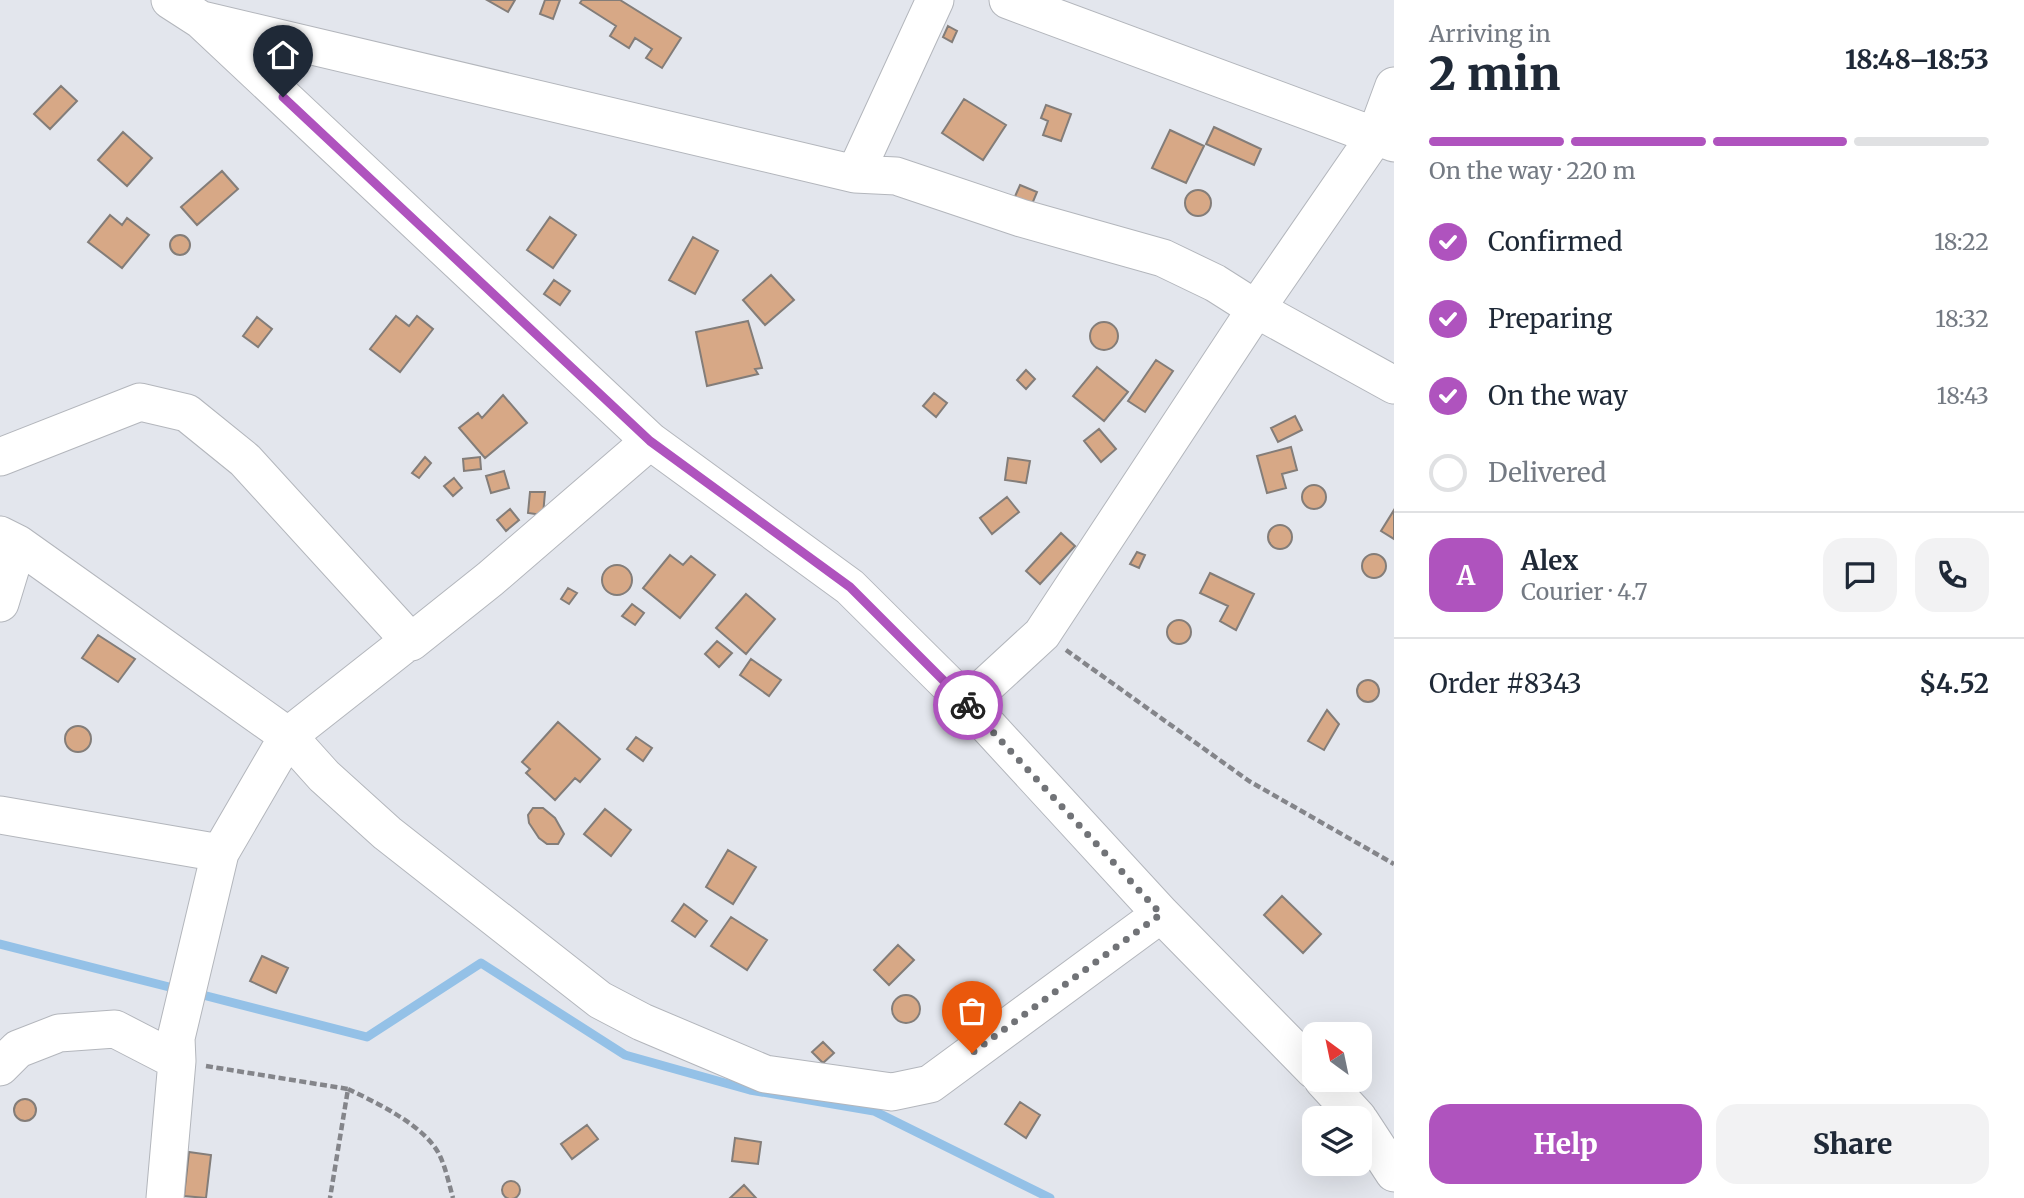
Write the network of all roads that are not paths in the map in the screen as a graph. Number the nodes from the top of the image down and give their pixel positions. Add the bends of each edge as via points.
1 (170, 0) edge
2 (936, 0) edge
3 (1008, 0) edge
4 (201, 20) junction
5 (1394, 86) edge
6 (1385, 139) edge
7 (855, 174) junction
8 (1256, 309) junction
9 (1394, 385) edge
10 (650, 441) junction
11 (0, 457) edge
12 (9, 540) edge
13 (0, 603) edge
14 (410, 640) junction
15 (967, 703) junction
16 (288, 736) junction
17 (0, 815) edge
18 (220, 853) junction
19 (1161, 914) junction
20 (177, 1050) junction
21 (1302, 1058) edge
22 (0, 1067) edge
23 (1334, 1092) edge
24 (1347, 1106) edge
25 (1372, 1139) edge
26 (1394, 1173) edge
27 (165, 1198) edge

1 - 4 street
2 - 7 street
3 - 6 street
4 - 7 street
4 - 10 street
5 - 6 street
6 - 8 street
7 - 8 street via 896,176 1163,258
8 - 9 street
8 - 15 street via 1042,634
10 - 14 street via 452,611
10 - 15 street via 850,587
11 - 14 street via 140,402 187,414 246,460
12 - 13 street
12 - 16 street
14 - 16 street
15 - 19 street
16 - 18 street
16 - 19 street via 387,833 600,1000 765,1074 892,1092 930,1084
17 - 18 street
18 - 20 street via 189,977
19 - 21 street
20 - 22 street via 115,1028 59,1033 19,1049
20 - 27 street
23 - 24 street
25 - 26 street

